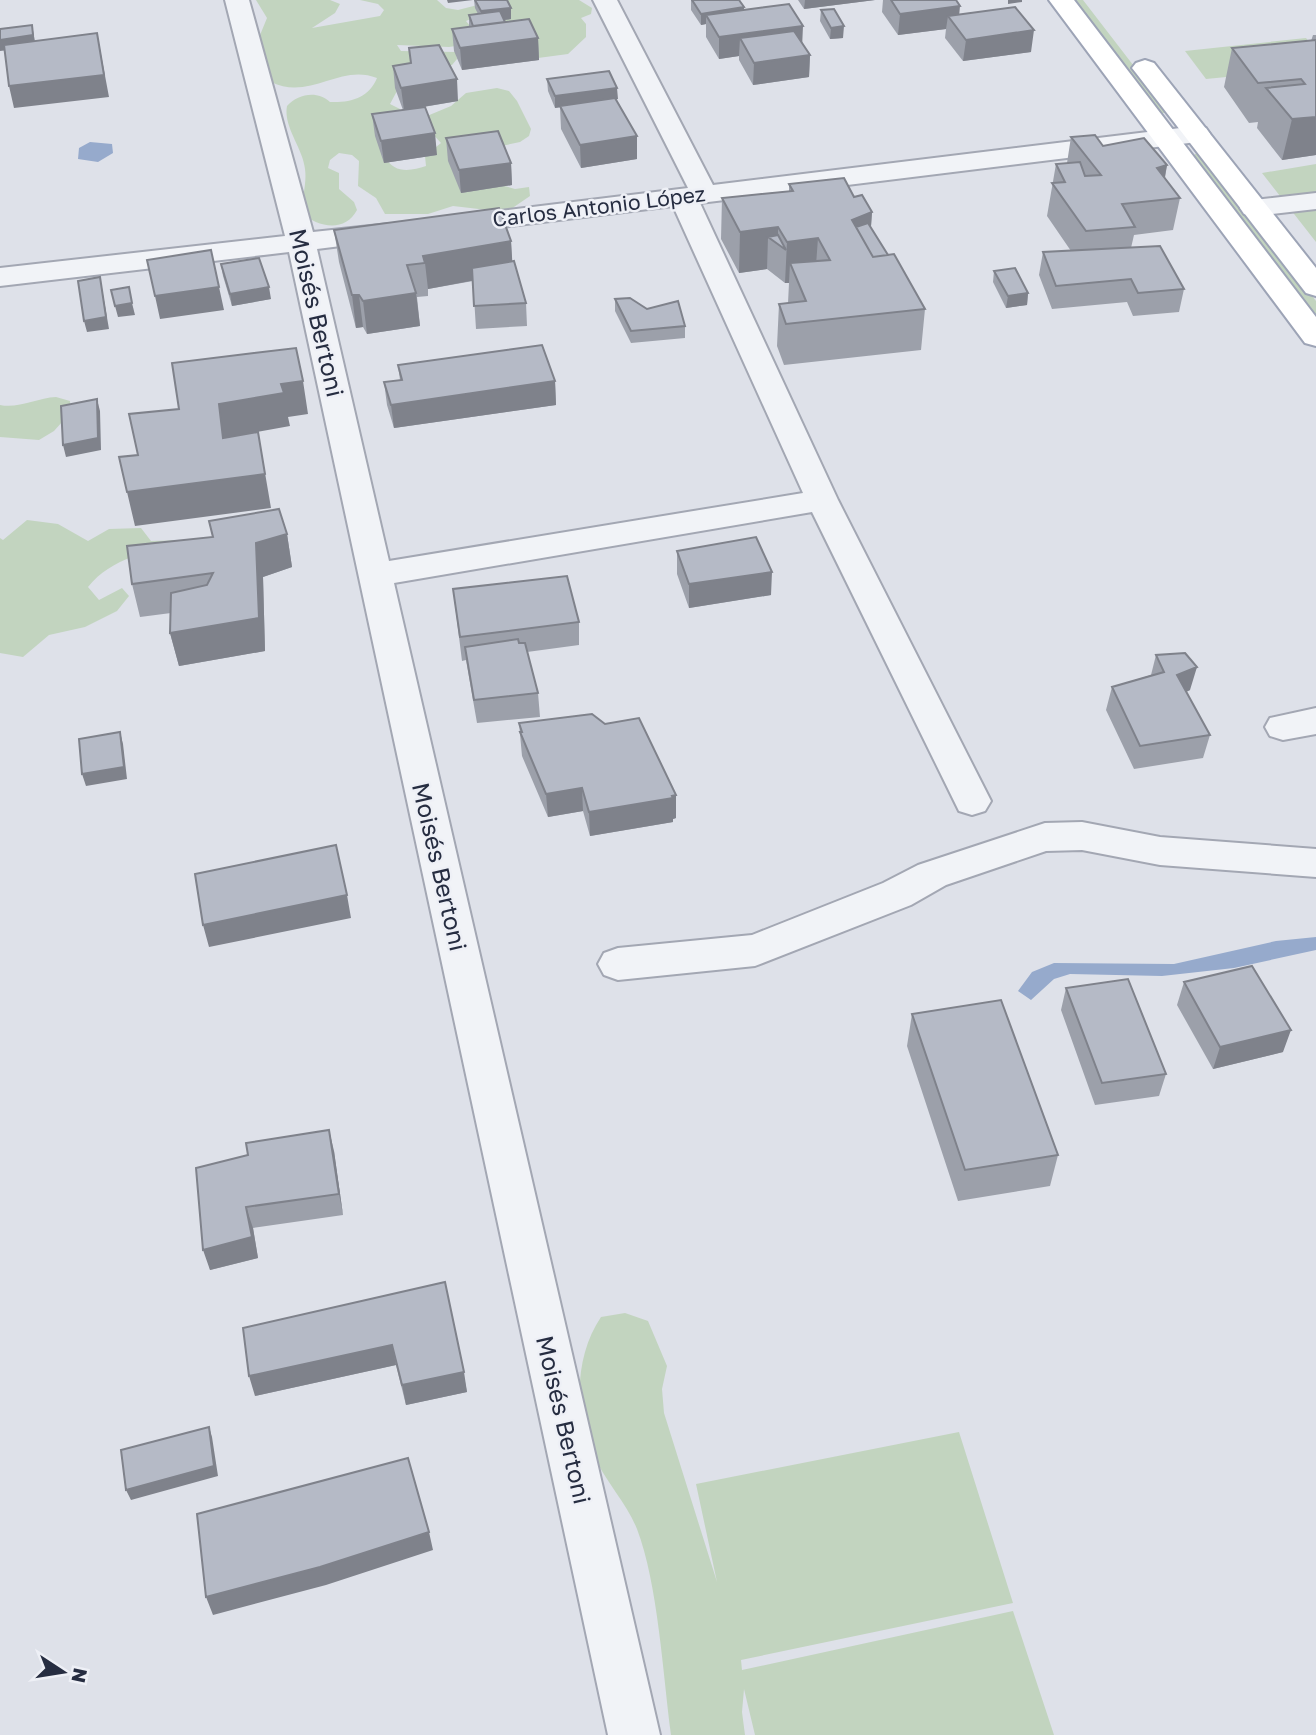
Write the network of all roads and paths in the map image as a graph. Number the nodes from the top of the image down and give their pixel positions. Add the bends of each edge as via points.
1 (237, 0) edge
2 (605, 0) edge
3 (1061, 0) edge
4 (1133, 52) dead end
5 (1197, 134) junction
6 (1166, 139) junction
7 (694, 196) junction
8 (1316, 201) edge
9 (1254, 208) junction
10 (301, 243) junction
11 (0, 277) edge
12 (1316, 287) edge
13 (1316, 337) edge
14 (822, 499) junction
15 (374, 575) junction
16 (972, 801) dead end
17 (1316, 863) edge
18 (618, 964) dead end
19 (634, 1735) edge

1 - 10 street, Moisés Bertoni
2 - 7 street
3 - 6 main road
4 - 5 main road
5 - 6 street, Carlos Antonio López
5 - 9 main road
6 - 7 street, Carlos Antonio López
6 - 13 main road
7 - 10 street, Carlos Antonio López
7 - 14 street
8 - 9 street
9 - 12 main road
10 - 11 street, Carlos Antonio López
10 - 15 street, Moisés Bertoni
14 - 15 street
14 - 16 street
15 - 19 street, Moisés Bertoni
17 - 18 street via 1160,851 1082,836 1045,837 932,875 897,894 755,950

